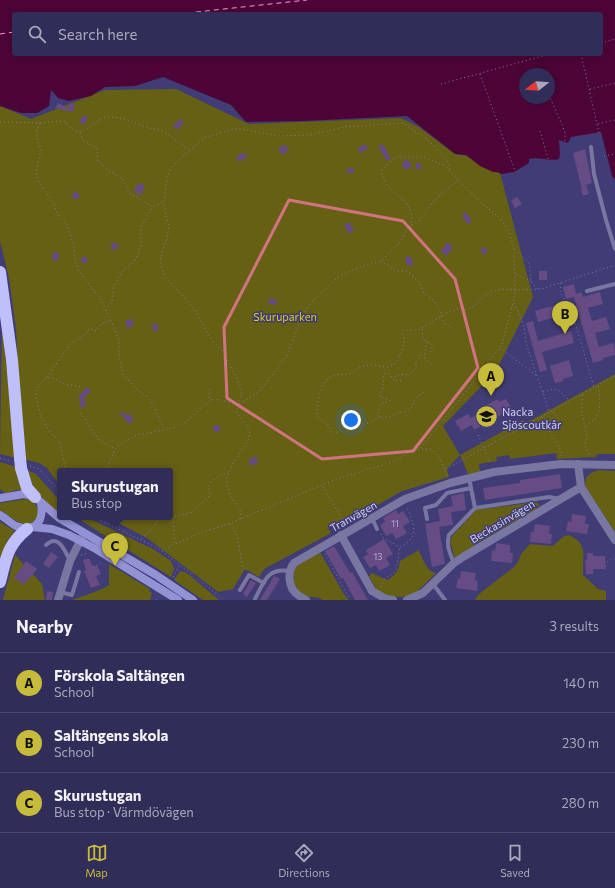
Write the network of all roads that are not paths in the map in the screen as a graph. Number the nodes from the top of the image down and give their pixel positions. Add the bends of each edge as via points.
1 (591, 147) dead end
2 (615, 249) edge
3 (0, 272) edge
4 (615, 284) edge
5 (587, 291) dead end
6 (578, 464) junction
7 (615, 465) edge
8 (469, 478) junction
9 (581, 487) junction
10 (471, 488) junction
11 (0, 498) edge
12 (560, 499) junction
13 (38, 500) junction
14 (475, 508) junction
15 (0, 515) edge
16 (57, 517) edge
17 (372, 518) junction
18 (427, 519) dead end
19 (62, 520) edge
20 (29, 528) junction
21 (378, 529) road end
22 (84, 533) junction
23 (341, 535) junction
24 (615, 540) edge
25 (80, 541) junction
26 (46, 545) dead end
27 (70, 561) junction
28 (454, 563) junction
29 (290, 571) junction
30 (79, 572) dead end
31 (0, 582) edge
32 (264, 583) junction
33 (433, 584) junction
34 (240, 590) dead end
35 (59, 596) edge
36 (255, 599) dead end
37 (178, 600) edge
38 (193, 600) edge
39 (306, 600) edge
40 (393, 600) edge
41 (407, 600) edge
42 (445, 600) edge

1 - 2 lane via 594,174
3 - 13 highway via 12,360 20,463 27,488
4 - 5 lane
6 - 7 street, Tranvägen
6 - 8 street, Tranvägen via 494,472
6 - 9 street
8 - 10 lane
8 - 17 street, Tranvägen via 405,499
9 - 12 street, Beckasinvägen
9 - 24 street
10 - 14 lane
10 - 18 lane via 447,493 436,505 425,508
11 - 13 main road via 24,494
12 - 14 lane, Beckasinvägen via 549,497
12 - 28 street, Beckasinvägen
13 - 16 main road
13 - 20 main road via 41,518
14 - 28 lane, Beckasinvägen via 448,535 449,551
15 - 20 main road via 12,524
17 - 21 lane
17 - 23 street, Tranvägen
19 - 22 main road
20 - 25 main road via 52,529
20 - 31 highway via 12,543
22 - 25 street
22 - 38 main road
23 - 29 street, Tranvägen via 298,559
23 - 40 street via 369,586 378,595
25 - 27 street
25 - 37 main road
26 - 27 lane via 56,540 62,544
27 - 35 street
28 - 33 street, Beckasinvägen
29 - 32 lane via 274,571
29 - 39 street via 293,589
30 - 35 lane via 72,595
32 - 34 lane via 250,575
32 - 36 lane
33 - 41 street, Beckasinvägen via 423,593
33 - 42 lane

